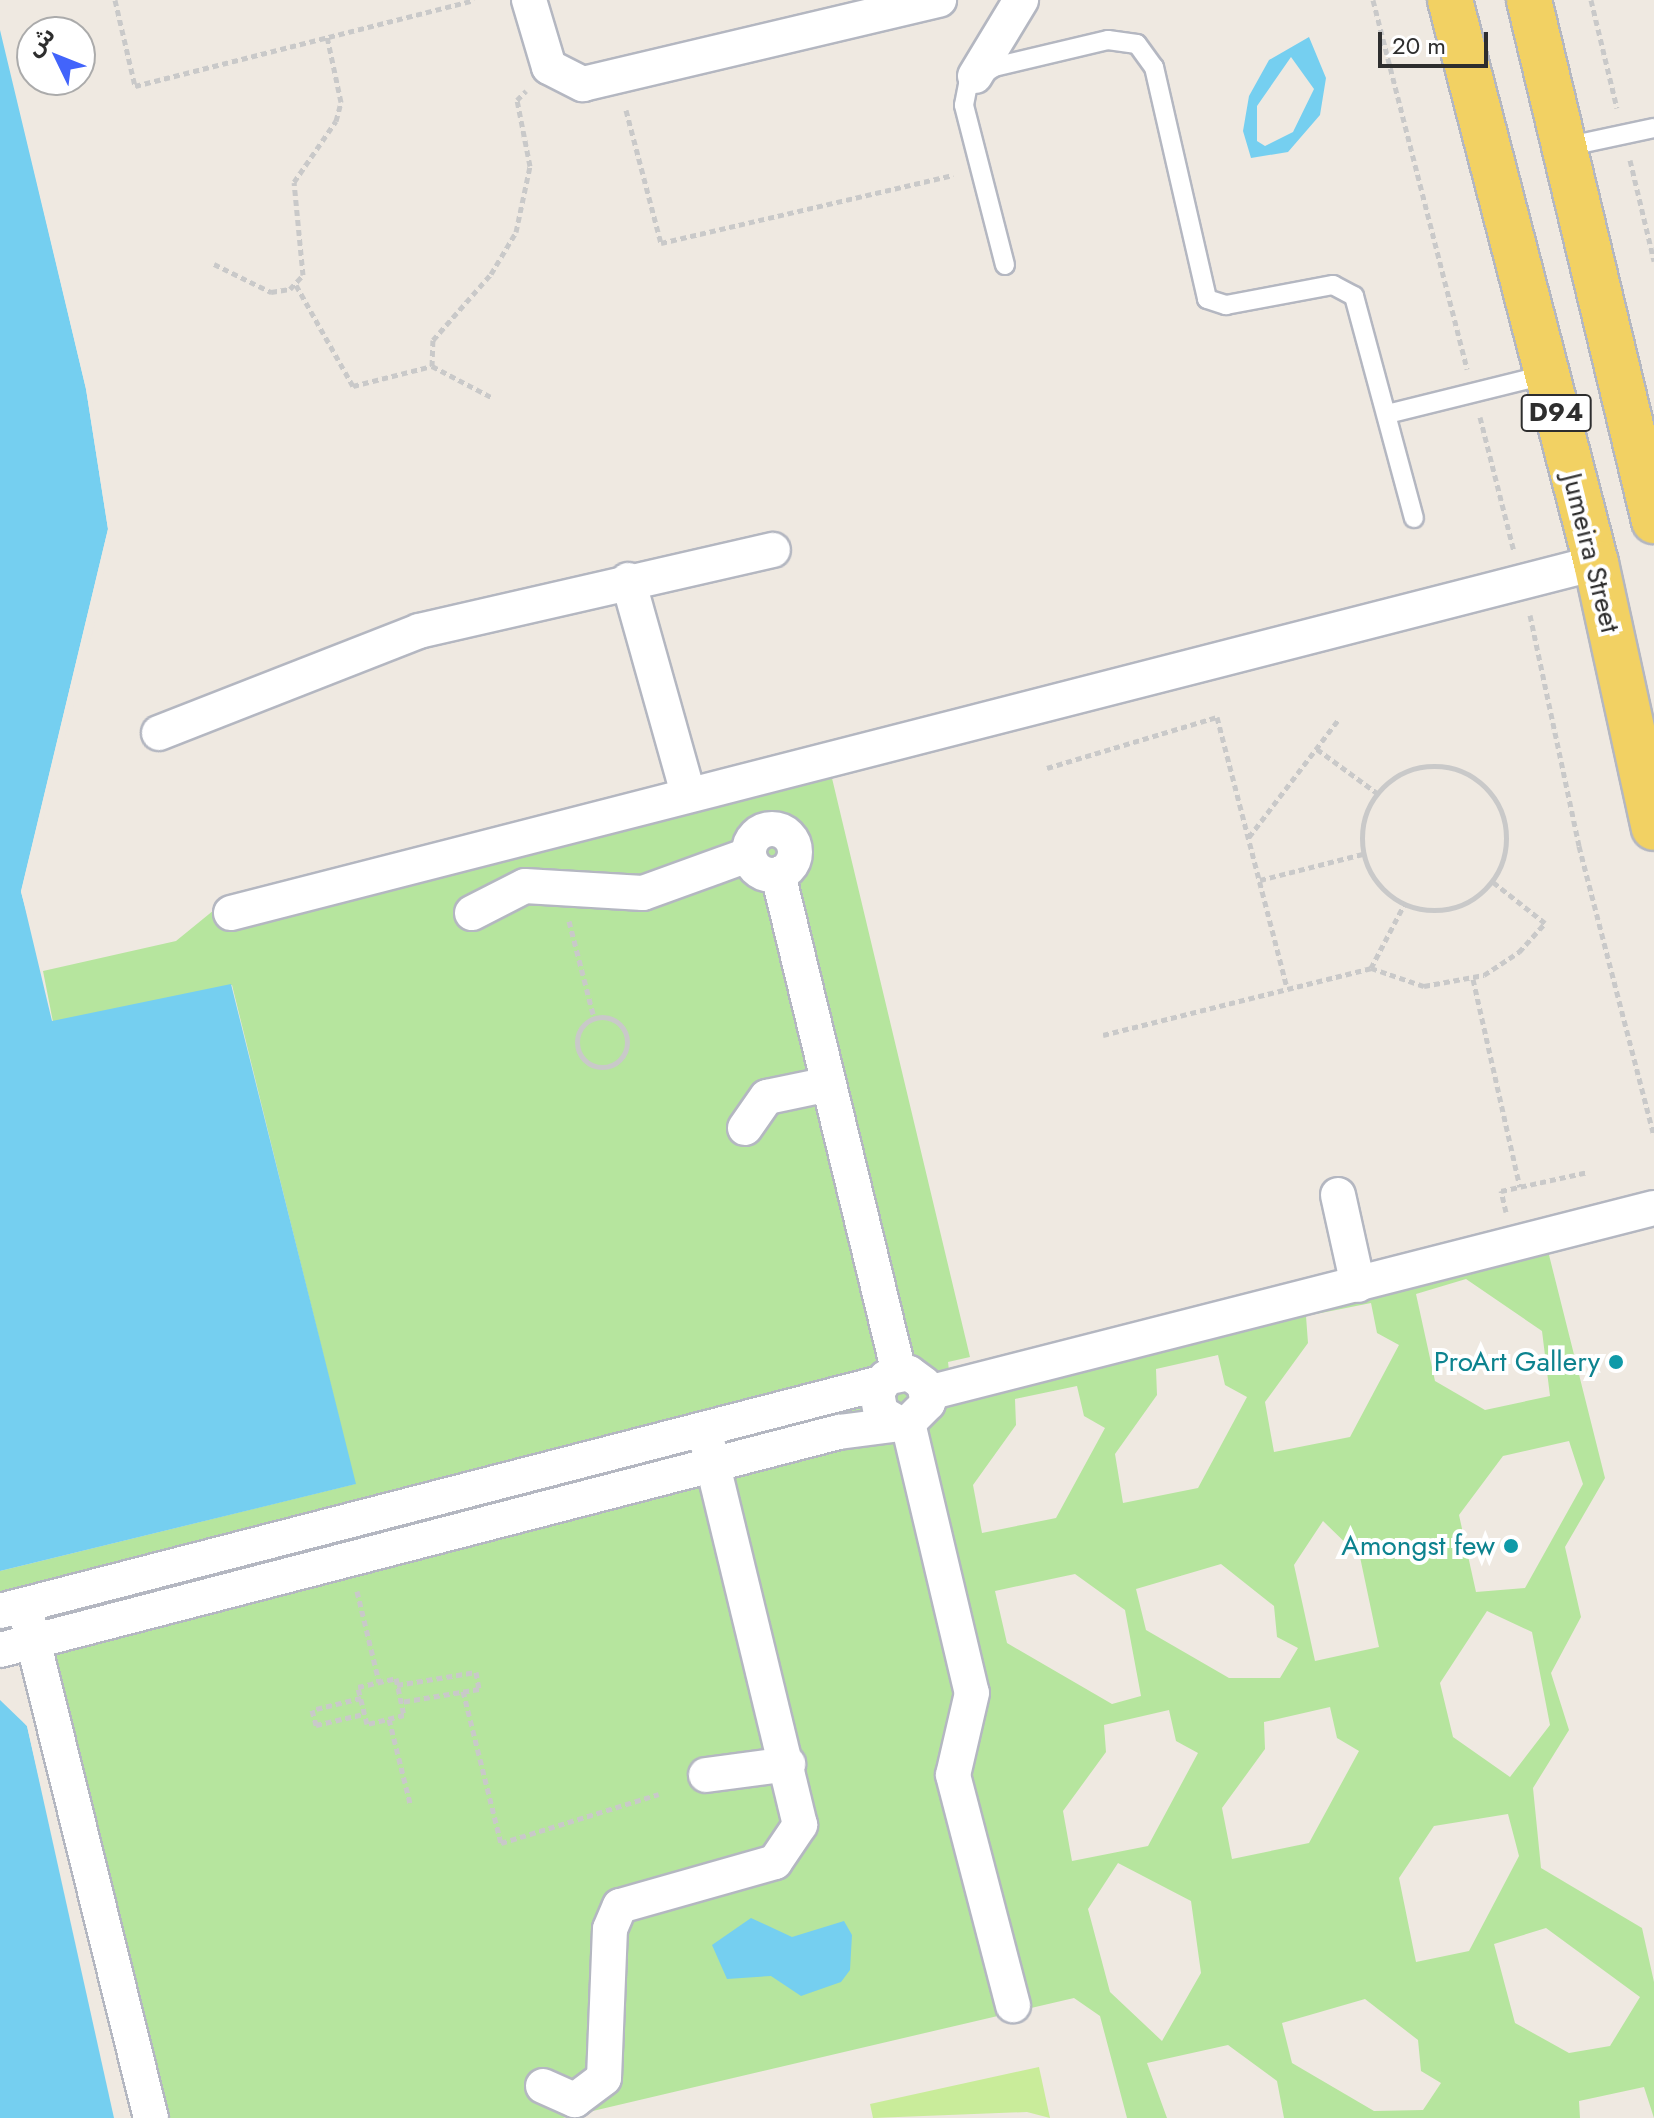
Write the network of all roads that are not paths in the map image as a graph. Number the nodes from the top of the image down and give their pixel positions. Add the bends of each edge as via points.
1 (529, 0) edge
2 (939, 0) edge
3 (1021, 0) edge
4 (1450, 0) edge
5 (1529, 0) edge
6 (975, 76) junction
7 (1654, 128) edge
8 (1565, 147) junction
9 (1005, 265) dead end
10 (1545, 375) junction
11 (1387, 414) junction
12 (1414, 518) dead end
13 (1654, 521) edge
14 (773, 550) dead end
15 (1596, 563) junction
16 (628, 580) junction
17 (159, 733) dead end
18 (688, 794) junction
19 (1654, 828) edge
20 (231, 913) dead end
21 (472, 913) dead end
22 (829, 1084) junction
23 (745, 1128) dead end
24 (1338, 1195) dead end
25 (1654, 1208) edge
26 (1358, 1285) junction
27 (890, 1378) junction
28 (928, 1393) junction
29 (903, 1423) junction
30 (705, 1432) junction
31 (713, 1466) junction
32 (365, 1518) junction
33 (362, 1556) junction
34 (12, 1608) edge
35 (33, 1641) junction
36 (0, 1650) edge
37 (788, 1764) junction
38 (706, 1775) dead end
39 (1013, 2005) dead end
40 (543, 2086) dead end
41 (151, 2118) edge

1 - 2 street via 549,67 583,84
3 - 6 street
4 - 10 main road, Jumeira Street / D94
5 - 8 main road, D94
6 - 9 lane via 964,105
6 - 11 lane via 1108,40 1137,44 1154,67 1207,299 1219,306 1321,285 1345,289 1359,308
7 - 8 lane
8 - 13 main road, D94
10 - 11 lane
10 - 15 main road, Jumeira Street / D94
11 - 12 lane
14 - 16 street
15 - 18 street
15 - 19 main road, Jumeira Street / D94
16 - 17 street via 392,639
16 - 18 street
18 - 20 street
21 - 22 street via 506,891 643,893 748,855 759,872 778,874
22 - 23 street via 767,1097
22 - 27 street
24 - 26 street
25 - 26 street
26 - 28 street
27 - 28 street via 917,1377
27 - 29 street via 881,1413
27 - 30 street
28 - 29 street via 924,1412
29 - 31 street
29 - 39 street via 972,1693 953,1775
30 - 31 street
30 - 32 street
31 - 33 street
31 - 37 street
32 - 33 street
32 - 34 street
33 - 35 street
34 - 35 street
35 - 36 street
35 - 41 street
37 - 38 street
37 - 40 street via 800,1825 787,1853 620,1906 610,1929 604,2078 575,2100

